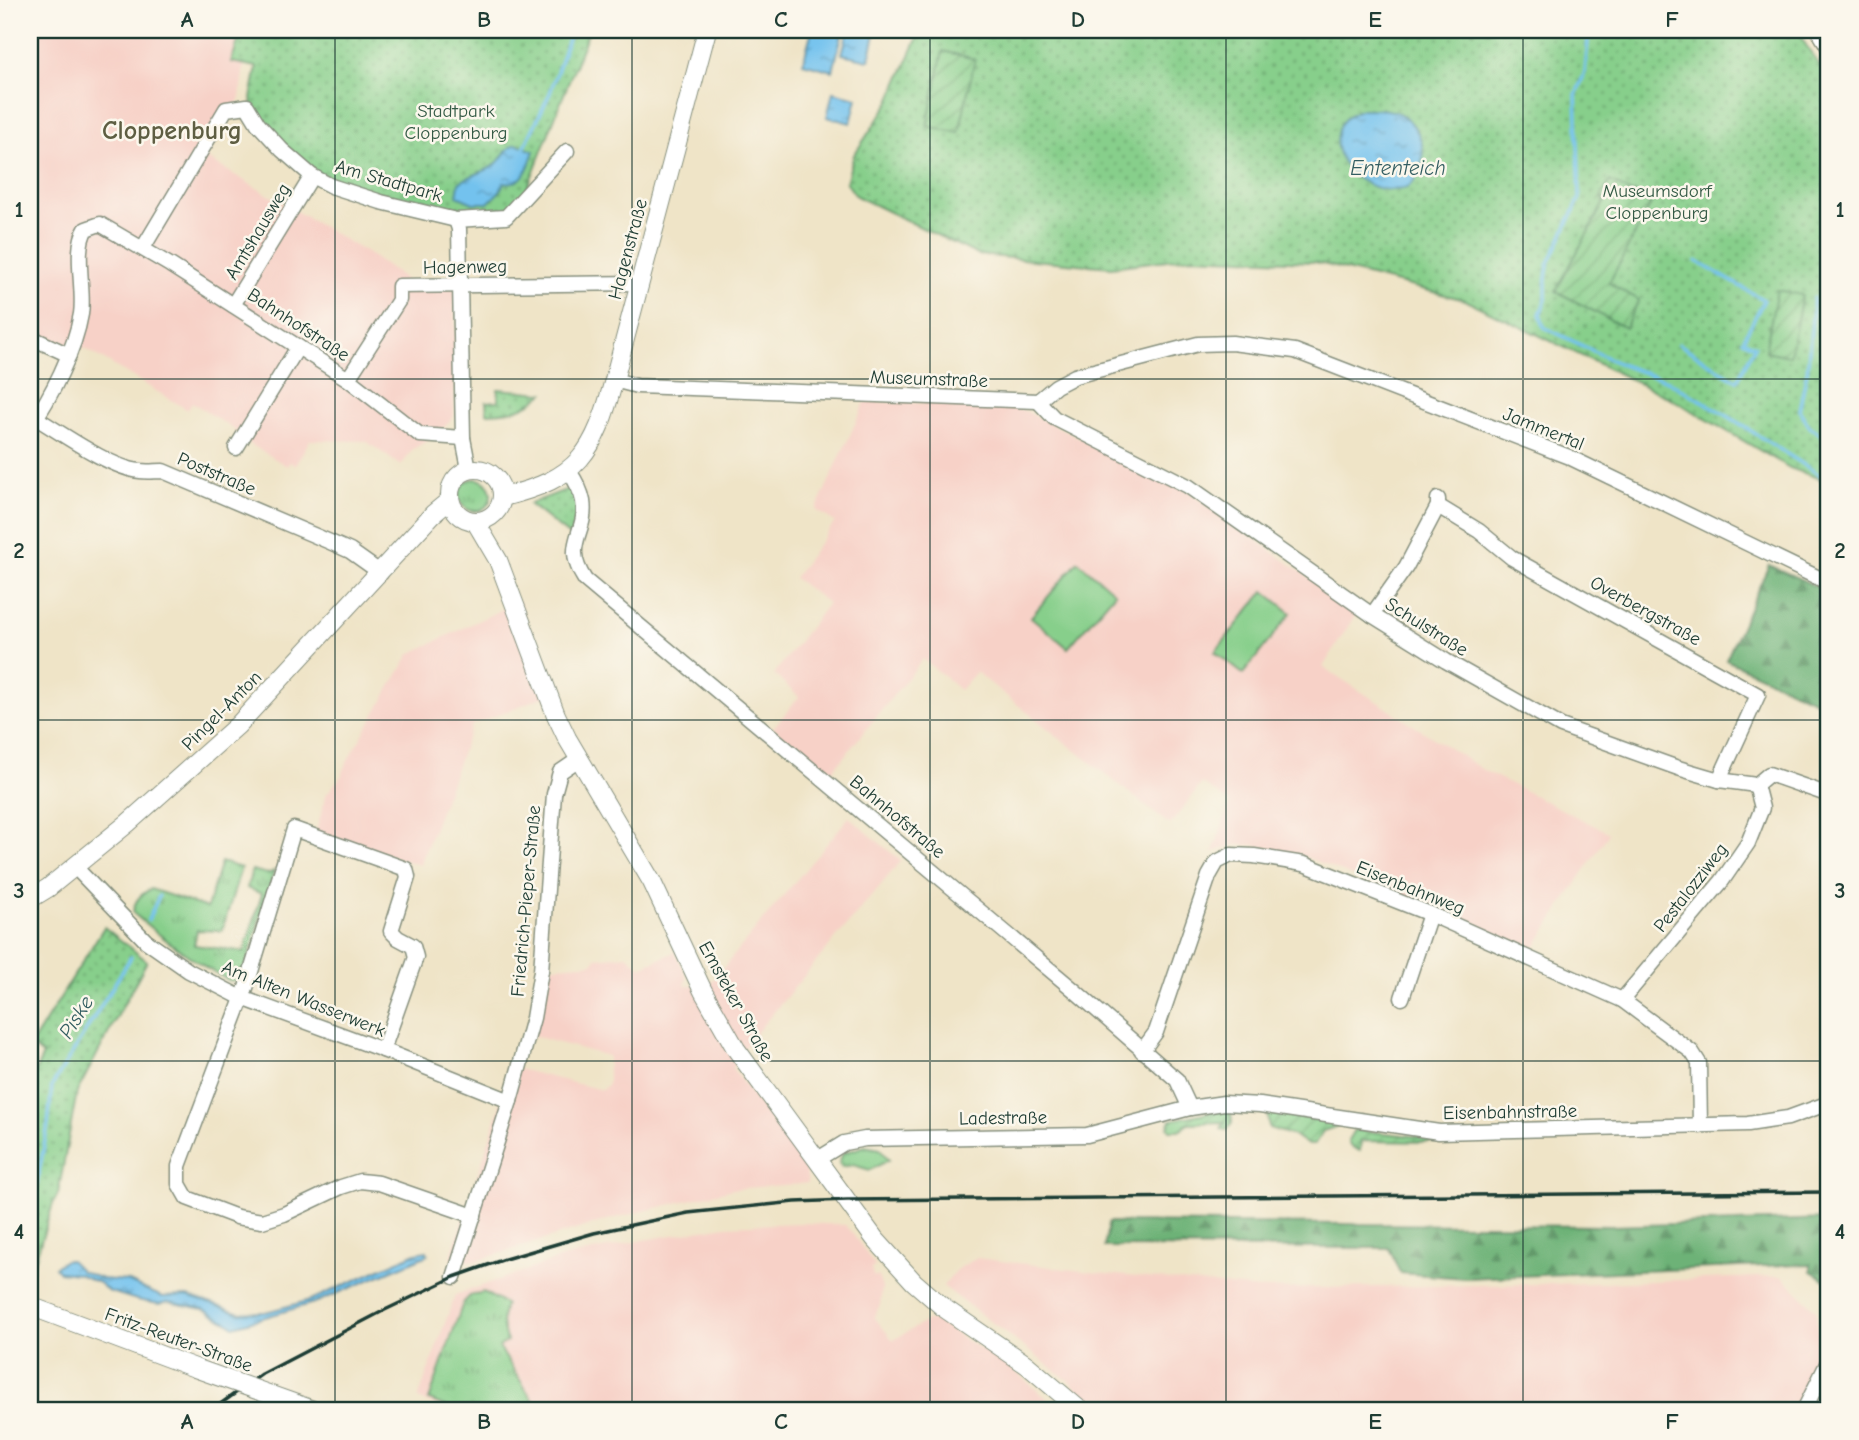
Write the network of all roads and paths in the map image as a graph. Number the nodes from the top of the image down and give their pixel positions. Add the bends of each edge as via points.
1 (708, 30) edge
2 (1818, 30) edge
3 (1829, 48) edge
4 (567, 150) dead end
5 (312, 176) junction
6 (456, 220) junction
7 (143, 248) junction
8 (639, 283) junction
9 (461, 286) junction
10 (233, 305) junction
11 (30, 337) edge
12 (298, 347) junction
13 (68, 355) junction
14 (348, 379) junction
15 (614, 380) junction
16 (1038, 401) junction
17 (33, 422) edge
18 (463, 438) junction
19 (236, 447) dead end
20 (469, 469) junction
21 (569, 471) junction
22 (501, 491) junction
23 (453, 506) junction
24 (484, 519) junction
25 (381, 573) junction
26 (1829, 583) edge
27 (1372, 615) junction
28 (579, 759) junction
29 (1719, 780) junction
30 (1756, 785) junction
31 (1829, 795) edge
32 (75, 867) junction
33 (30, 899) edge
34 (1430, 914) junction
35 (242, 998) junction
36 (1402, 998) dead end
37 (1622, 1000) junction
38 (383, 1050) junction
39 (1142, 1051) junction
40 (510, 1101) junction
41 (1829, 1103) edge
42 (1190, 1108) junction
43 (1700, 1126) junction
44 (818, 1159) junction
45 (474, 1216) junction
46 (454, 1277) dead end
47 (30, 1307) edge
48 (1829, 1360) edge
49 (313, 1410) edge
50 (1080, 1410) edge
51 (1804, 1410) edge

1 - 8 street, Hagenstraße
2 - 3 street
4 - 6 street, Am Stadtpark via 506,217
5 - 6 street, Am Stadtpark via 352,193
5 - 7 street, Am Stadtpark via 271,139 247,106 226,108
5 - 10 street, Amtshausweg
6 - 9 street, Am Stadtpark
7 - 10 street, Bahnhofstraße
7 - 13 street, Bahnhofstraße via 100,224 86,229 80,242 82,313
8 - 9 street, Hagenweg
8 - 15 street, Hagenstraße
9 - 14 street, Hagenweg via 399,286 399,300
9 - 18 street, Am Stadtpark
10 - 12 street, Bahnhofstraße
11 - 13 street
12 - 14 street, Bahnhofstraße
12 - 19 street
13 - 17 street
14 - 18 street, Bahnhofstraße via 420,435
15 - 16 street, Museumstraße via 638,386
15 - 21 street, Hagenstraße via 596,437
16 - 26 street, Jammertal via 1075,376 1198,344 1295,351 1569,457
16 - 27 street, Schulstraße via 1054,418 1188,486
17 - 25 street, Poststraße via 127,468 163,471 350,551
18 - 20 street
20 - 22 street via 492,474
20 - 23 street via 453,482
21 - 22 street, Hagenstraße via 522,493
21 - 39 street, Bahnhofstraße via 583,500 575,560 585,580
22 - 24 street via 498,509
23 - 24 street via 467,520
23 - 25 street, Pingel-Anton via 422,529
24 - 28 street, Emsteker Straße via 556,715
25 - 32 street, Pingel-Anton via 237,725
27 - 29 street, Schulstraße via 1562,726
27 - 29 street, Overbergstraße via 1406,567 1438,502 1512,558 1758,695
28 - 40 street, Friedrich-Pieper-Straße via 560,772 554,794 541,971
28 - 44 street, Emsteker Straße via 652,882 736,1049
29 - 30 street, Schulstraße
30 - 31 street, Schulstraße via 1769,774
30 - 37 street, Pestalozziweg via 1762,808 1739,857
32 - 33 street, Pingel-Anton
32 - 35 street, Am Alten Wasserwerk via 146,941 189,971
34 - 36 street
34 - 37 street, Eisenbahnweg
34 - 39 street, Eisenbahnweg via 1304,864 1231,855 1217,862 1209,876 1156,1032
35 - 38 street, Am Alten Wasserwerk
35 - 38 street via 294,829 406,869 408,877 391,932 413,946 416,957
35 - 45 street via 179,1166 179,1184 187,1198 237,1217 262,1221 360,1181 379,1183
37 - 43 street, Eisenbahnweg via 1692,1052 1699,1063
38 - 40 street, Am Alten Wasserwerk
39 - 42 street, Bahnhofstraße via 1177,1080
40 - 45 street, Friedrich-Pieper-Straße
41 - 43 street, Eisenbahnstraße via 1788,1118
42 - 43 street, Eisenbahnstraße via 1224,1103 1260,1105 1439,1132
42 - 44 street, Ladestraße via 1087,1135 864,1139 844,1143
44 - 50 street, Emsteker Straße via 914,1282
45 - 46 street, Friedrich-Pieper-Straße
47 - 49 street, Fritz-Reuter-Straße, bridge
48 - 51 street

